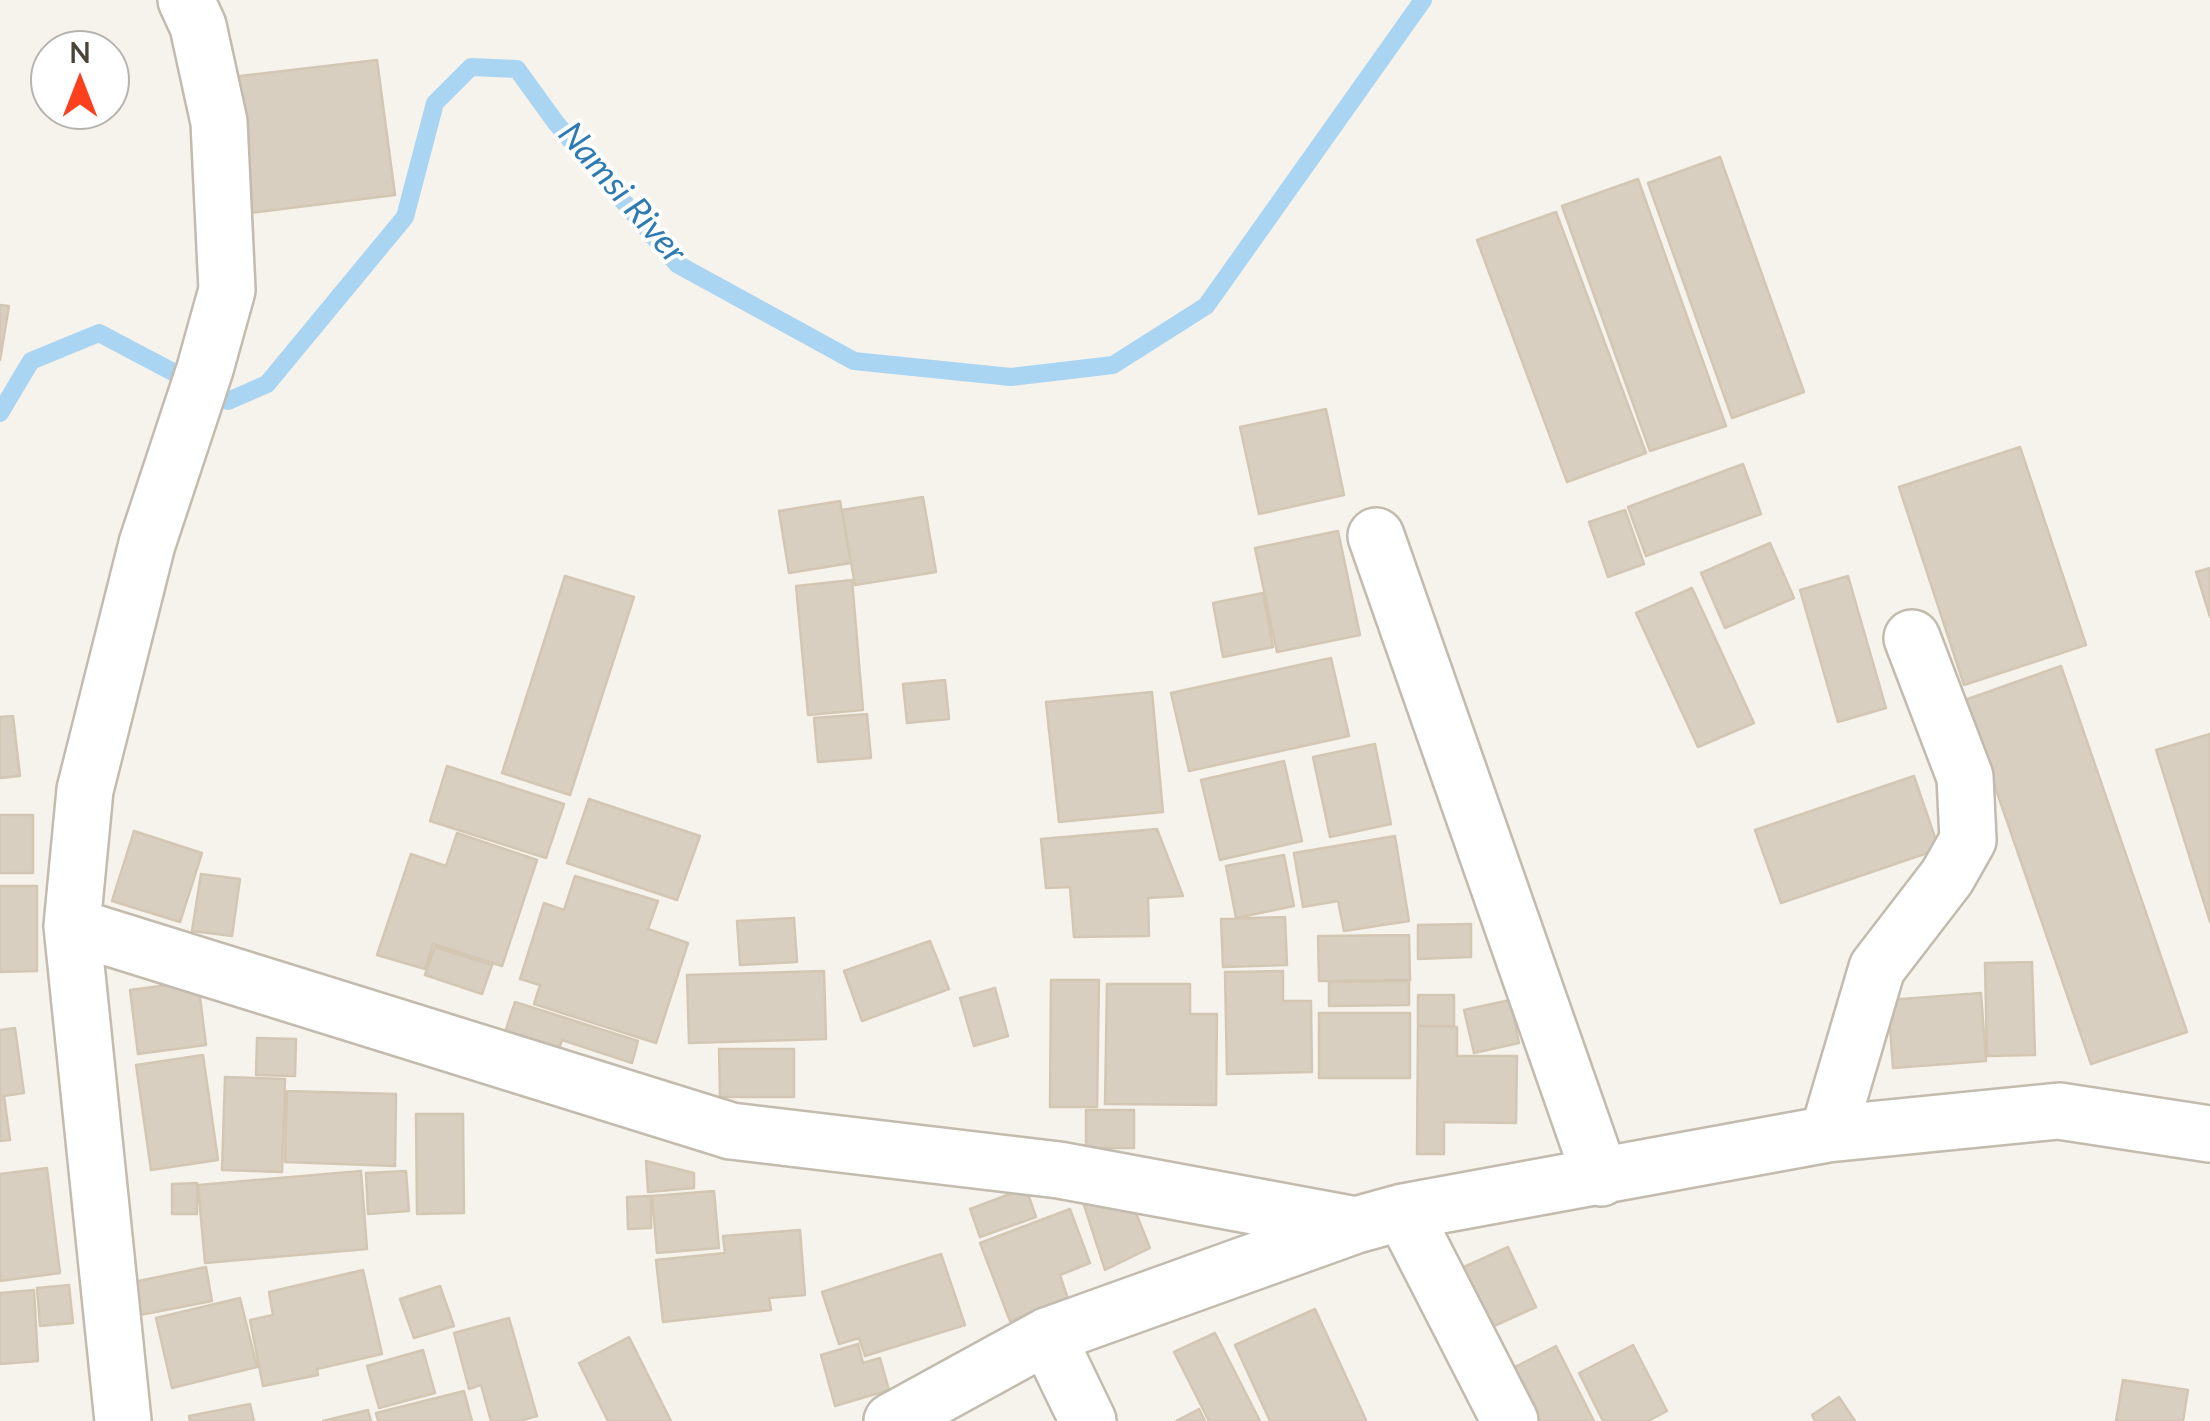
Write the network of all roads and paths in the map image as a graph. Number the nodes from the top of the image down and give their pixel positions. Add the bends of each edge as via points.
1 (186, 0) edge
2 (1376, 536) dead end
3 (1912, 638) dead end
4 (72, 926) junction
5 (1828, 1134) junction
6 (2210, 1134) edge
7 (1601, 1178) junction
8 (1379, 1219) junction
9 (1047, 1336) junction
10 (123, 1421) edge
11 (892, 1421) edge
12 (1088, 1421) edge
13 (1510, 1421) edge

1 - 4 street via 219,122 227,290 147,544 86,790
2 - 7 street
3 - 5 street via 1965,777 1968,840 1877,968
4 - 8 street via 731,1131 1059,1170
4 - 10 street
5 - 6 street via 2059,1112
5 - 7 street
7 - 8 street
8 - 9 street
8 - 13 street
9 - 11 street
9 - 12 street

